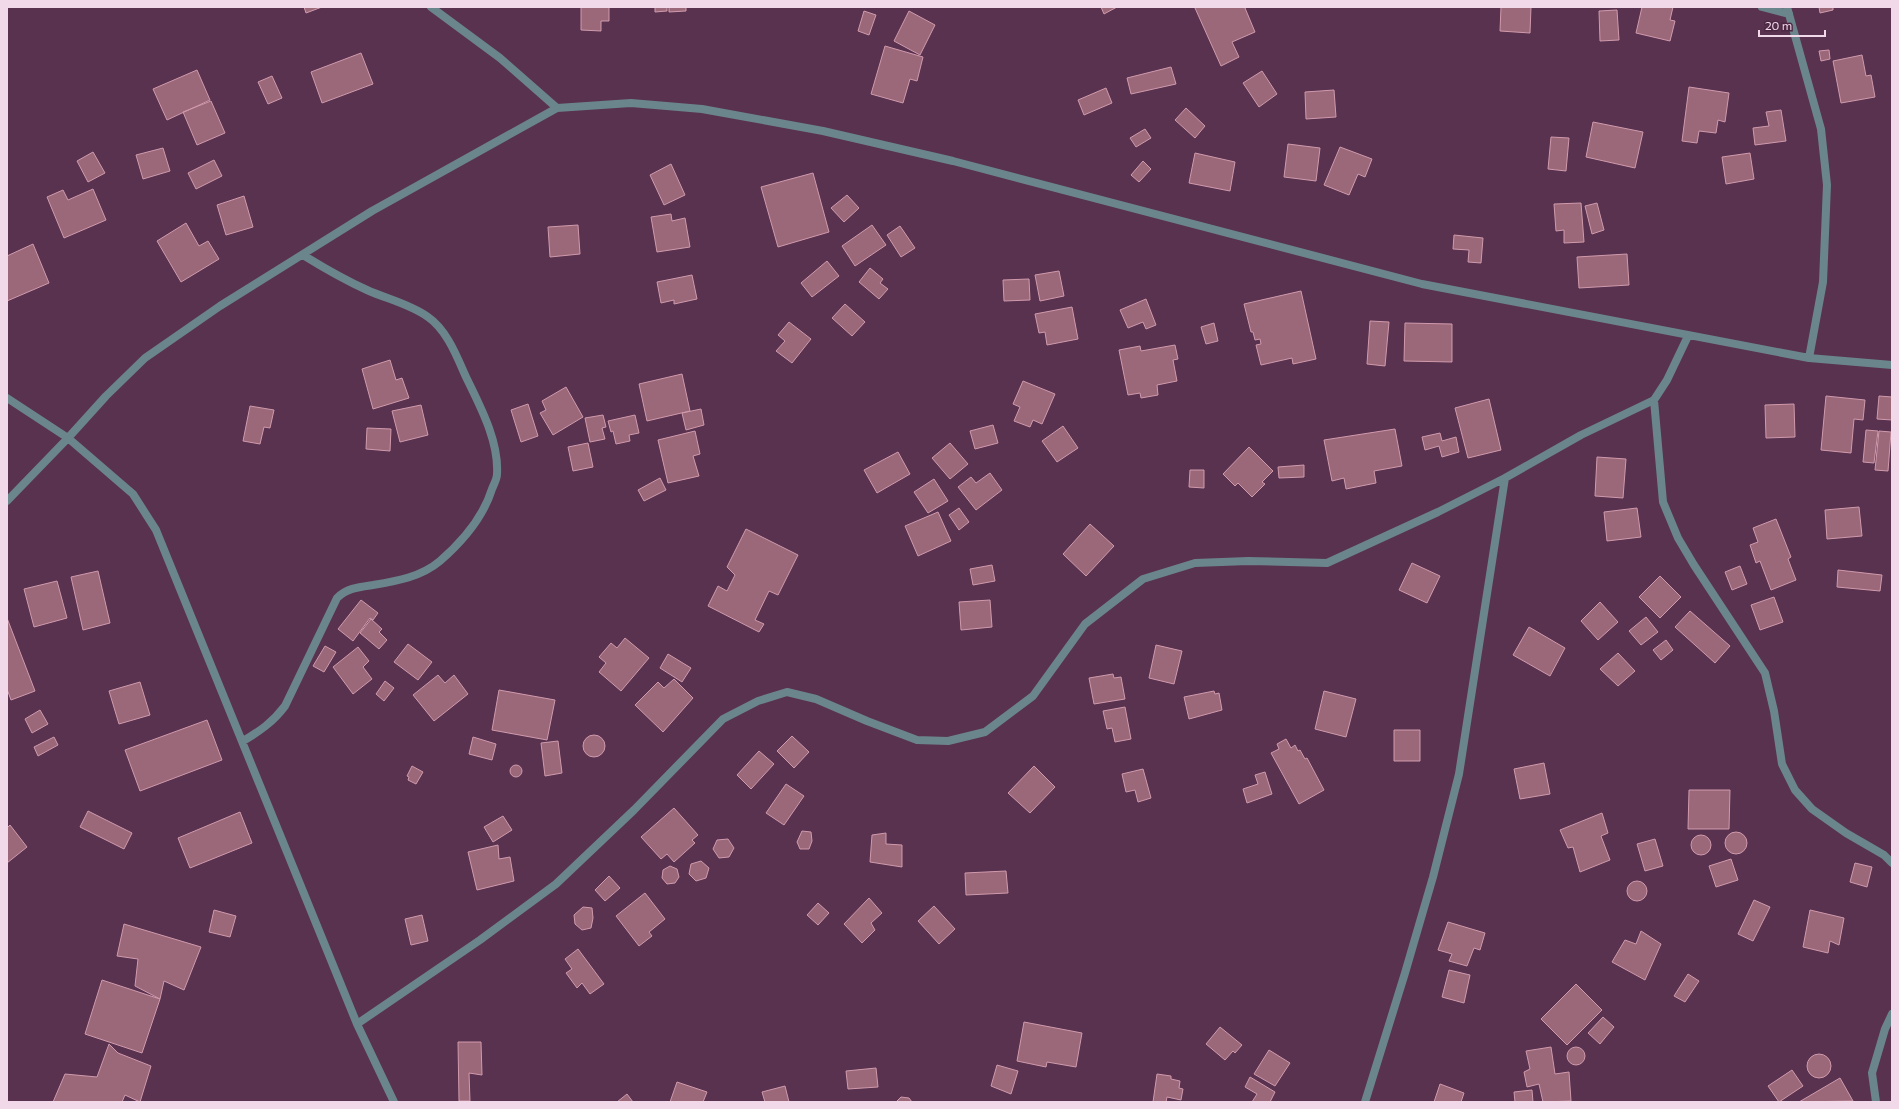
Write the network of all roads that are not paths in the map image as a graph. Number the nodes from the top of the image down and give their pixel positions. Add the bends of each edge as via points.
1 (431, 7) edge
2 (1762, 7) edge
3 (1788, 10) edge
4 (557, 108) junction
5 (303, 255) junction
6 (1688, 336) junction
7 (1809, 358) junction
8 (1892, 365) edge
9 (7, 398) edge
10 (1654, 400) junction
11 (68, 438) junction
12 (1505, 478) junction
13 (7, 501) edge
14 (243, 741) junction
15 (1892, 863) edge
16 (1892, 1014) edge
17 (357, 1024) junction
18 (394, 1102) edge
19 (1365, 1102) edge
20 (1876, 1102) edge

1 - 4 street via 500,58
2 - 3 street
3 - 7 street via 1821,129 1827,185 1823,282
4 - 5 street via 372,211
4 - 6 street via 631,103 702,109 823,132 953,161 1422,284
5 - 11 street via 220,306 145,358
5 - 14 street via 360,287 428,317 443,333 481,408 494,446 497,475 487,506 465,537 439,562 420,574 352,588 337,598 285,706 266,727
6 - 7 street
6 - 10 street via 1667,380
7 - 8 street
9 - 11 street
10 - 12 street via 1580,435
10 - 15 street via 1663,502 1678,538 1694,565 1765,673 1782,764 1794,790 1812,809 1884,855
11 - 13 street
11 - 14 street via 133,494 156,530
12 - 17 street via 1327,563 1248,560 1195,563 1144,579 1085,624 1033,696 985,732 948,741 916,740 816,699 787,692 758,701 723,719 634,810 556,884 480,940
12 - 19 street via 1459,774 1406,973
14 - 17 street
16 - 20 street via 1885,1028 1872,1073
17 - 18 street

